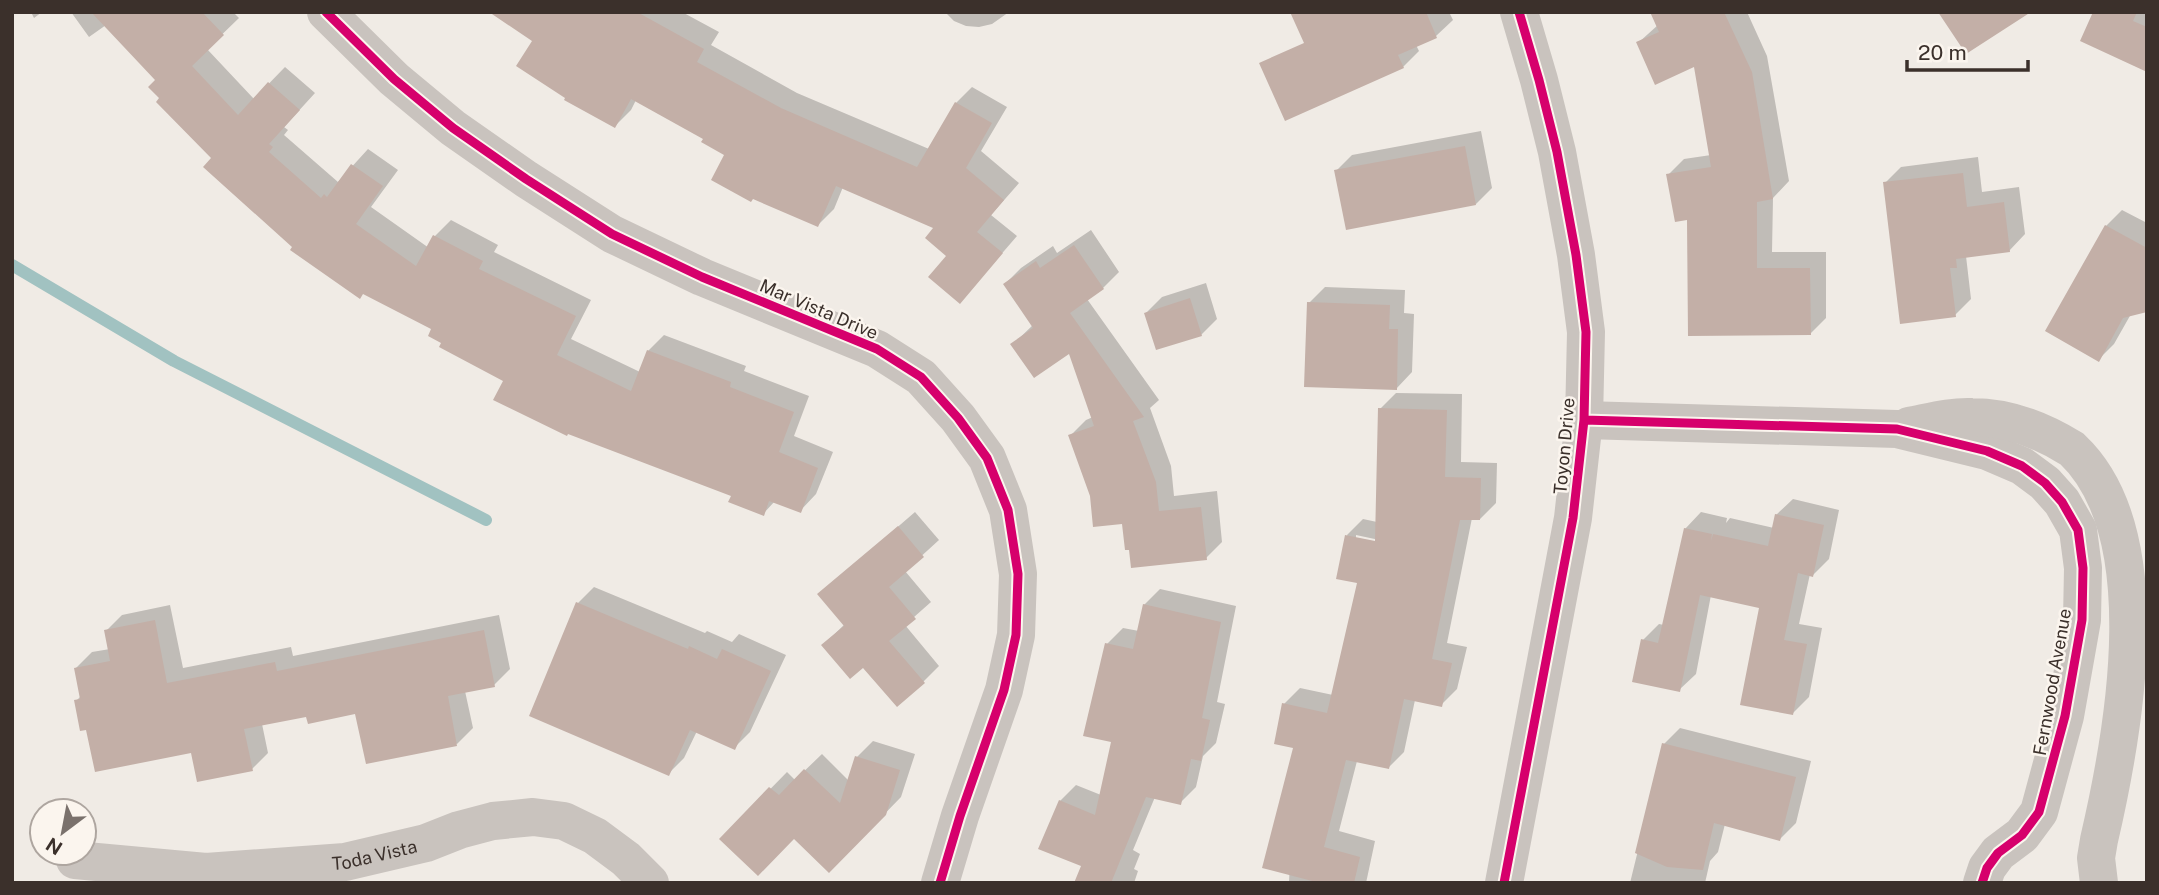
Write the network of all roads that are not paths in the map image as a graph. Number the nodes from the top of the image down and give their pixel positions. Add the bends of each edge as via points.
1 (326, 12) edge
2 (1519, 12) edge
3 (1584, 420) junction
4 (1897, 429) junction
5 (98, 862) edge
6 (347, 872) edge
7 (650, 883) edge
8 (940, 883) edge
9 (1504, 883) edge
10 (1982, 883) edge
11 (2099, 883) edge

1 - 8 street, Mar Vista Drive via 394,79 453,128 612,234 702,277 877,349 921,377 987,458 1008,510 1018,574 1016,635 1004,690
2 - 3 street, Toyon Drive via 1557,152 1576,255 1586,332
3 - 4 street, Fernwood Avenue
3 - 9 street, Toyon Drive via 1573,518
4 - 10 street, Fernwood Avenue via 1987,451 2022,466 2062,502 2078,530 2082,620 2047,790 2030,827 1998,853
4 - 11 street, Fernwood Avenue via 1972,417 2008,422 2050,436 2083,456 2110,483 2130,516 2147,583 2146,623 2134,698 2099,840
5 - 6 street, Toda Vista via 206,872
6 - 7 street, Toda Vista via 459,830 533,817 564,821 595,836

